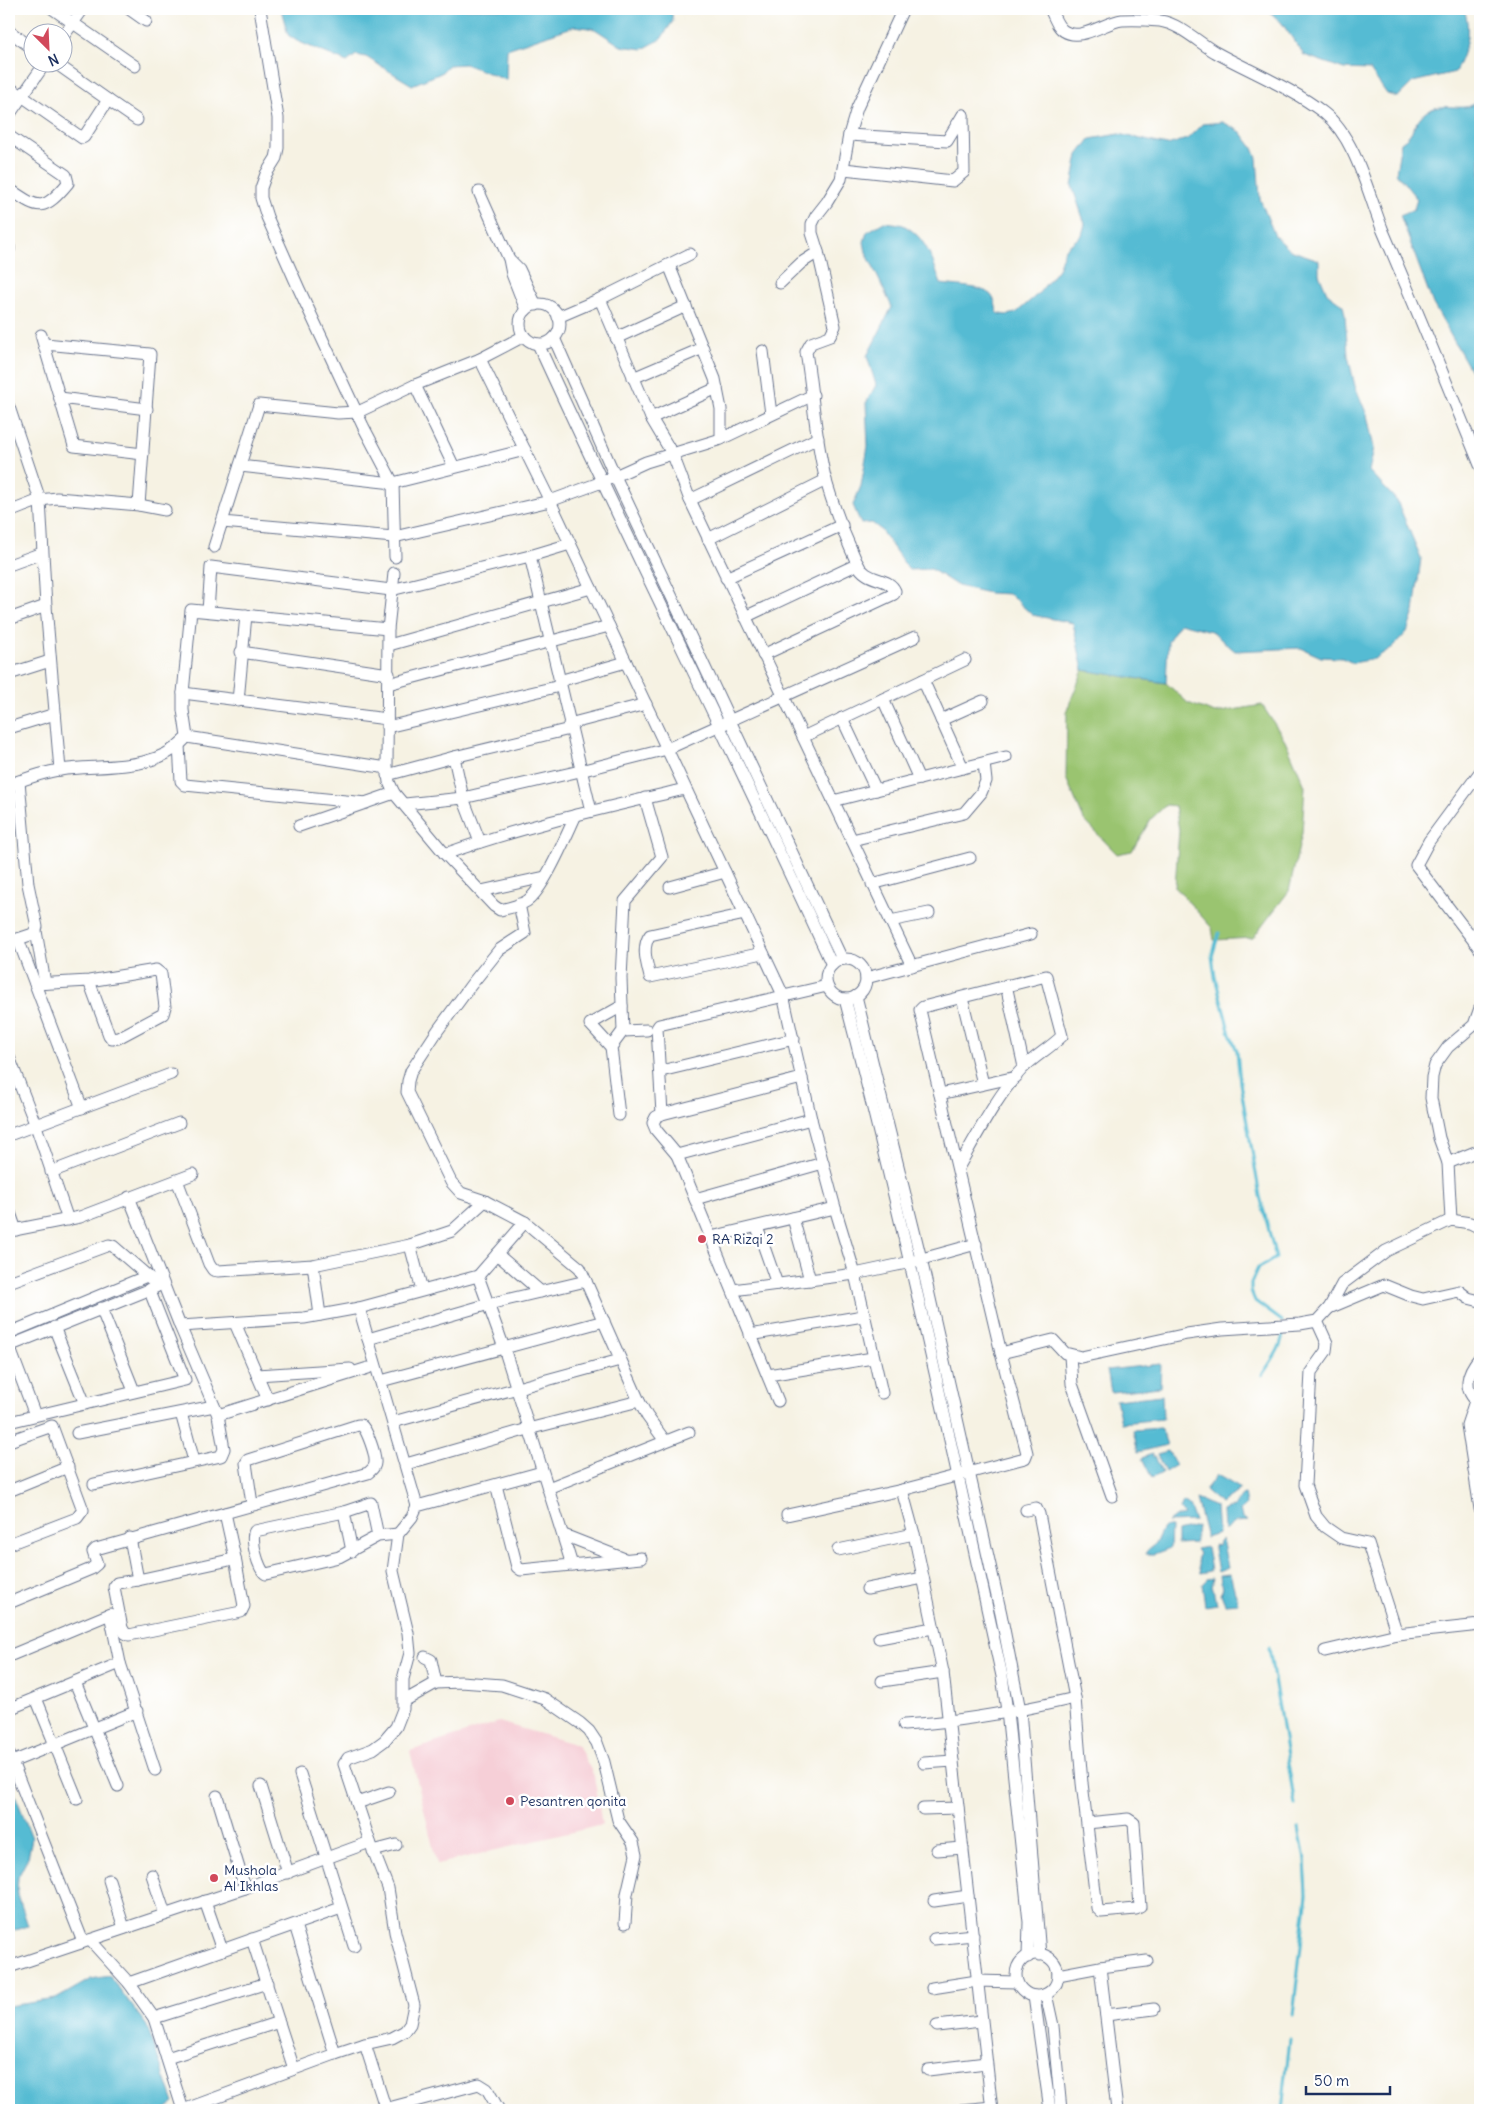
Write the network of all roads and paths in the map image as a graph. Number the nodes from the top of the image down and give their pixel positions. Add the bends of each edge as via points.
1 (53, 9) edge
2 (83, 9) edge
3 (129, 9) edge
4 (260, 9) edge
5 (903, 9) edge
6 (1050, 9) edge
7 (146, 21) dead end
8 (73, 23) junction
9 (9, 31) edge
10 (22, 41) edge
11 (135, 66) dead end
12 (39, 72) edge
13 (68, 72) edge
14 (9, 87) edge
15 (22, 96) junction
16 (108, 100) junction
17 (9, 115) edge
18 (137, 120) dead end
19 (849, 135) junction
20 (9, 136) edge
21 (844, 168) junction
22 (9, 189) edge
23 (479, 192) dead end
24 (818, 252) junction
25 (690, 254) dead end
26 (669, 265) junction
27 (780, 283) dead end
28 (600, 299) junction
29 (686, 306) junction
30 (531, 308) junction
31 (558, 317) junction
32 (524, 336) junction
33 (554, 338) junction
34 (616, 338) junction
35 (538, 344) junction
36 (703, 348) junction
37 (762, 351) dead end
38 (480, 358) junction
39 (633, 378) junction
40 (415, 385) junction
41 (718, 388) junction
42 (813, 395) junction
43 (60, 398) junction
44 (9, 407) edge
45 (147, 409) junction
46 (358, 412) junction
47 (771, 414) junction
48 (651, 418) junction
49 (818, 438) junction
50 (721, 439) junction
51 (525, 450) junction
52 (143, 454) junction
53 (673, 455) junction
54 (1480, 465) edge
55 (240, 466) junction
56 (454, 467) junction
57 (615, 476) junction
58 (826, 480) junction
59 (602, 482) junction
60 (393, 483) junction
61 (40, 500) junction
62 (690, 500) junction
63 (550, 501) junction
64 (139, 504) junction
65 (165, 510) dead end
66 (9, 512) edge
67 (222, 522) junction
68 (842, 525) junction
69 (394, 537) junction
70 (708, 539) junction
71 (570, 544) junction
72 (214, 547) dead end
73 (42, 553) junction
74 (530, 556) junction
75 (395, 557) dead end
76 (858, 564) junction
77 (9, 565) edge
78 (394, 573) dead end
79 (726, 578) junction
80 (591, 588) junction
81 (391, 590) junction
82 (540, 602) junction
83 (46, 606) junction
84 (208, 612) junction
85 (246, 615) junction
86 (745, 618) junction
87 (9, 619) edge
88 (609, 626) junction
89 (388, 628) junction
90 (915, 638) dead end
91 (550, 642) junction
92 (389, 645) junction
93 (241, 652) junction
94 (763, 655) junction
95 (965, 660) dead end
96 (50, 661) junction
97 (626, 662) junction
98 (9, 674) edge
99 (388, 679) junction
100 (923, 680) junction
101 (559, 684) junction
102 (183, 693) junction
103 (784, 697) junction
104 (883, 699) junction
105 (238, 701) junction
106 (983, 701) dead end
107 (646, 704) junction
108 (55, 714) junction
109 (842, 718) junction
110 (941, 720) junction
111 (731, 721) junction
112 (387, 723) junction
113 (720, 726) junction
114 (570, 727) junction
115 (9, 728) edge
116 (803, 737) junction
117 (183, 741) junction
118 (667, 749) junction
119 (454, 757) junction
120 (1006, 757) dead end
121 (984, 763) junction
122 (963, 768) junction
123 (60, 770) junction
124 (387, 772) junction
125 (580, 772) junction
126 (1480, 772) edge
127 (919, 779) junction
128 (14, 783) edge
129 (685, 789) junction
130 (876, 790) junction
131 (394, 793) junction
132 (463, 798) junction
133 (645, 798) junction
134 (833, 801) junction
135 (366, 803) junction
136 (405, 804) junction
137 (591, 811) junction
138 (576, 815) junction
139 (299, 826) dead end
140 (852, 840) junction
141 (480, 842) junction
142 (445, 854) junction
143 (970, 858) dead end
144 (725, 872) junction
145 (545, 877) junction
146 (872, 884) junction
147 (670, 887) dead end
148 (481, 891) junction
149 (518, 904) junction
150 (929, 913) dead end
151 (745, 914) junction
152 (890, 921) junction
153 (1480, 928) edge
154 (36, 931) junction
155 (1032, 934) dead end
156 (13, 941) edge
157 (1480, 948) edge
158 (763, 953) junction
159 (838, 962) junction
160 (912, 966) junction
161 (866, 978) junction
162 (89, 981) junction
163 (40, 984) junction
164 (1006, 985) junction
165 (827, 986) junction
166 (783, 995) junction
167 (850, 998) junction
168 (962, 998) junction
169 (622, 1006) junction
170 (1480, 1008) edge
171 (647, 1030) dead end
172 (623, 1031) junction
173 (794, 1039) junction
174 (611, 1048) junction
175 (9, 1057) edge
176 (1024, 1067) junction
177 (661, 1071) junction
178 (170, 1074) dead end
179 (1016, 1077) junction
180 (802, 1078) junction
181 (982, 1084) junction
182 (940, 1094) junction
183 (82, 1108) junction
184 (662, 1114) junction
185 (619, 1115) dead end
186 (811, 1119) junction
187 (179, 1123) dead end
188 (36, 1126) junction
189 (9, 1135) edge
190 (1480, 1150) edge
191 (677, 1154) junction
192 (823, 1163) junction
193 (1448, 1163) junction
194 (958, 1168) junction
195 (52, 1172) junction
196 (193, 1174) dead end
197 (176, 1180) junction
198 (129, 1197) junction
199 (695, 1199) junction
200 (486, 1201) junction
201 (835, 1208) junction
202 (9, 1210) edge
203 (793, 1218) junction
204 (68, 1220) junction
205 (1451, 1220) junction
206 (525, 1222) junction
207 (757, 1226) junction
208 (1480, 1228) edge
209 (13, 1230) edge
210 (711, 1237) junction
211 (976, 1244) junction
212 (410, 1245) junction
213 (497, 1254) junction
214 (916, 1260) junction
215 (313, 1265) junction
216 (855, 1274) junction
217 (146, 1276) junction
218 (478, 1276) junction
219 (810, 1280) junction
220 (586, 1281) junction
221 (9, 1282) edge
222 (777, 1284) junction
223 (157, 1286) junction
224 (422, 1290) junction
225 (733, 1290) junction
226 (541, 1292) junction
227 (1480, 1300) edge
228 (489, 1304) junction
229 (102, 1308) junction
230 (359, 1308) junction
231 (1329, 1308) junction
232 (320, 1315) junction
233 (863, 1316) junction
234 (604, 1321) junction
235 (1317, 1321) junction
236 (235, 1323) junction
237 (180, 1326) junction
238 (54, 1327) junction
239 (9, 1333) edge
240 (750, 1335) junction
241 (368, 1339) junction
242 (9, 1346) edge
243 (504, 1348) junction
244 (1001, 1353) junction
245 (1070, 1356) junction
246 (1480, 1357) edge
247 (873, 1358) junction
248 (620, 1360) junction
249 (372, 1367) junction
250 (257, 1375) junction
251 (768, 1375) junction
252 (381, 1381) junction
253 (516, 1387) junction
254 (134, 1391) junction
255 (882, 1393) dead end
256 (268, 1400) junction
257 (639, 1401) junction
258 (778, 1402) dead end
259 (1478, 1402) edge
260 (85, 1404) junction
261 (216, 1411) junction
262 (181, 1413) junction
263 (34, 1415) junction
264 (9, 1422) edge
265 (393, 1422) junction
266 (528, 1429) junction
267 (689, 1432) dead end
268 (77, 1433) dead end
269 (9, 1441) edge
270 (665, 1441) junction
271 (194, 1461) junction
272 (406, 1464) junction
273 (68, 1467) junction
274 (542, 1472) junction
275 (963, 1473) junction
276 (94, 1484) dead end
277 (496, 1485) junction
278 (548, 1488) junction
279 (902, 1490) junction
280 (9, 1491) edge
281 (1112, 1496) dead end
282 (252, 1504) junction
283 (417, 1506) junction
284 (1480, 1508) edge
285 (1026, 1510) dead end
286 (344, 1512) junction
287 (225, 1513) junction
288 (787, 1515) dead end
289 (398, 1534) junction
290 (914, 1534) junction
291 (564, 1535) junction
292 (378, 1536) junction
293 (130, 1538) junction
294 (9, 1544) edge
295 (838, 1550) dead end
296 (352, 1551) junction
297 (235, 1558) junction
298 (641, 1558) dead end
299 (628, 1560) junction
300 (572, 1565) junction
301 (923, 1578) junction
302 (138, 1580) junction
303 (867, 1589) dead end
304 (9, 1603) edge
305 (1480, 1625) edge
306 (933, 1628) junction
307 (1396, 1634) junction
308 (878, 1638) dead end
309 (1325, 1651) dead end
310 (9, 1656) edge
311 (425, 1657) dead end
312 (120, 1663) junction
313 (943, 1672) junction
314 (882, 1681) dead end
315 (75, 1682) junction
316 (436, 1683) junction
317 (36, 1698) junction
318 (1075, 1698) junction
319 (404, 1701) junction
320 (9, 1709) edge
321 (137, 1710) junction
322 (1020, 1710) junction
323 (1008, 1711) junction
324 (948, 1723) junction
325 (904, 1725) dead end
326 (94, 1727) junction
327 (55, 1744) junction
328 (10, 1758) edge
329 (953, 1761) junction
330 (924, 1764) dead end
331 (155, 1770) dead end
332 (300, 1774) dead end
333 (118, 1786) dead end
334 (261, 1786) dead end
335 (389, 1792) dead end
336 (217, 1796) dead end
337 (77, 1799) dead end
338 (357, 1803) junction
339 (958, 1808) junction
340 (923, 1809) dead end
341 (1087, 1823) junction
342 (396, 1845) dead end
343 (371, 1846) junction
344 (963, 1848) junction
345 (937, 1850) dead end
346 (326, 1859) junction
347 (288, 1873) junction
348 (152, 1875) dead end
349 (109, 1880) dead end
350 (245, 1888) junction
351 (968, 1896) junction
352 (206, 1901) junction
353 (934, 1901) dead end
354 (340, 1908) junction
355 (164, 1914) junction
356 (625, 1923) dead end
357 (295, 1925) junction
358 (124, 1928) junction
359 (973, 1935) junction
360 (252, 1939) junction
361 (934, 1939) dead end
362 (87, 1941) junction
363 (354, 1946) dead end
364 (222, 1950) junction
365 (1034, 1956) junction
366 (1147, 1961) dead end
367 (9, 1967) edge
368 (1100, 1967) junction
369 (1058, 1975) junction
370 (977, 1981) junction
371 (1017, 1982) junction
372 (129, 1983) junction
373 (267, 1983) junction
374 (932, 1988) dead end
375 (1040, 1995) junction
376 (1154, 2009) dead end
377 (1106, 2015) junction
378 (154, 2018) junction
379 (981, 2021) junction
380 (279, 2022) junction
381 (937, 2026) dead end
382 (365, 2044) junction
383 (335, 2054) junction
384 (167, 2058) junction
385 (986, 2063) junction
386 (294, 2069) junction
387 (928, 2070) dead end
388 (210, 2106) edge
389 (992, 2108) edge
390 (183, 2110) edge
391 (385, 2110) edge
392 (499, 2110) edge
393 (961, 2110) edge
394 (1050, 2110) edge
395 (1061, 2110) edge
396 (1118, 2110) edge

1 - 8 street
2 - 8 street
3 - 7 street
4 - 46 street via 278,118 276,158 266,174 261,198 299,289
5 - 19 street
6 - 54 street via 1059,27 1071,33 1085,32 1120,20 1161,21 1173,25 1324,113 1334,123 1353,153
8 - 11 street
9 - 10 street
12 - 15 street
13 - 16 street
14 - 15 street
15 - 16 street via 82,138
15 - 17 street
16 - 18 street
19 - 21 street
19 - 21 street via 947,140 963,115 964,172 953,181
20 - 22 street via 66,175 68,183 46,204 39,206
21 - 24 street via 836,189 812,224
23 - 30 street via 509,259 512,274
24 - 27 street
24 - 42 street via 835,326 830,336 808,346 806,352
25 - 26 street
26 - 28 street
26 - 29 street
28 - 31 street
28 - 34 street
29 - 34 street
29 - 36 street
30 - 31 street via 547,306
30 - 32 street via 520,320
31 - 33 street via 559,328
32 - 35 street
32 - 38 street
33 - 35 street
33 - 57 street
34 - 39 street
35 - 59 street
36 - 39 street
36 - 41 street
37 - 47 street
38 - 40 street
38 - 51 street
39 - 48 street
40 - 46 street
40 - 56 street
41 - 48 street
41 - 50 street
42 - 47 street
42 - 49 street
43 - 45 street
43 - 45 street via 43,339 150,354
43 - 52 street via 74,446
44 - 61 street
45 - 52 street
46 - 55 street via 259,405
46 - 60 street
47 - 50 street
48 - 53 street
49 - 58 street
49 - 62 street
50 - 53 street
51 - 56 street
51 - 63 street
52 - 64 street
53 - 57 street via 646,462
53 - 62 street
55 - 60 street
55 - 67 street
56 - 60 street
57 - 59 street
57 - 111 street
58 - 68 street
58 - 70 street
59 - 63 street
59 - 113 street
60 - 69 street
61 - 64 street via 58,498
61 - 66 street
61 - 73 street
62 - 70 street
63 - 69 street
63 - 71 street
64 - 65 street
67 - 69 street
67 - 72 street
68 - 76 street
68 - 79 street
69 - 75 street
70 - 79 street
71 - 74 street
71 - 80 street
73 - 77 street
73 - 83 street
74 - 81 street
74 - 82 street
76 - 86 street
76 - 94 street via 865,574 890,584 895,589 894,594
78 - 81 street
79 - 86 street
80 - 82 street
80 - 88 street
81 - 84 street via 212,567
81 - 89 street
82 - 91 street
82 - 92 street
83 - 87 street
83 - 96 street
84 - 85 street
84 - 102 street via 190,611
85 - 89 street
85 - 93 street
86 - 94 street
88 - 91 street
88 - 97 street
89 - 92 street
90 - 103 street
91 - 99 street
91 - 101 street
92 - 99 street
93 - 99 street
93 - 105 street
94 - 103 street
95 - 100 street
96 - 98 street
96 - 108 street
97 - 101 street
97 - 107 street
99 - 112 street
100 - 104 street
100 - 110 street
101 - 112 street
101 - 114 street
102 - 105 street
102 - 117 street
103 - 111 street
103 - 116 street
104 - 109 street
104 - 127 street
105 - 112 street
106 - 110 street
107 - 114 street
107 - 118 street
108 - 115 street
108 - 123 street
109 - 116 street
109 - 130 street
110 - 122 street
111 - 113 street
111 - 159 street
112 - 124 street
113 - 118 street
113 - 159 street
114 - 119 street
114 - 125 street
116 - 134 street
117 - 123 street via 157,757 141,762
117 - 124 street
117 - 135 street via 181,781 185,785
118 - 125 street
118 - 129 street
119 - 124 street
119 - 132 street
120 - 121 street
121 - 122 street
121 - 140 street via 986,781 981,793 964,813
122 - 127 street
123 - 128 street
124 - 131 street
125 - 132 street
125 - 137 street
126 - 157 street via 1429,841 1416,865
127 - 130 street
128 - 154 street
129 - 133 street
129 - 144 street
130 - 134 street
131 - 135 street
131 - 136 street
132 - 136 street
132 - 141 street
133 - 137 street
133 - 169 street via 662,858 625,901 620,978
134 - 140 street
135 - 139 street
136 - 142 street
137 - 138 street
138 - 141 street
138 - 145 street
140 - 146 street
141 - 142 street
142 - 148 street
143 - 146 street
144 - 147 street
144 - 151 street
145 - 148 street
145 - 149 street via 528,900
146 - 152 street
148 - 149 street via 500,910
149 - 200 street via 525,933 499,950 478,976 438,1030 408,1081 407,1092 451,1182 461,1194
150 - 152 street
151 - 158 street
151 - 158 street via 650,935 646,940 650,977
152 - 160 street
153 - 157 street via 1476,934
154 - 156 street
154 - 163 street
155 - 160 street
156 - 163 street
158 - 166 street
159 - 161 street via 854,960
159 - 165 street via 827,974
160 - 161 street
161 - 167 street via 864,989
162 - 162 street via 112,1039 159,1017 165,1010 161,974 156,970
162 - 163 street
163 - 183 street
164 - 168 street
164 - 176 street
164 - 176 street via 1046,976 1062,1034
165 - 166 street
165 - 167 street via 834,995
166 - 173 street
166 - 177 street via 659,1025
167 - 214 street
168 - 181 street
168 - 182 street via 920,1010
169 - 172 street
169 - 174 street via 590,1024
170 - 193 street via 1474,1025 1448,1047 1435,1065 1432,1076 1430,1098
171 - 172 street
172 - 174 street
173 - 177 street
173 - 180 street
174 - 185 street
175 - 188 street
176 - 179 street
177 - 184 street
178 - 183 street
179 - 181 street
179 - 194 street
180 - 184 street
180 - 186 street
181 - 182 street
182 - 194 street
183 - 188 street
184 - 191 street via 654,1120 654,1127
186 - 191 street
186 - 192 street
187 - 195 street
188 - 189 street
188 - 195 street
190 - 193 street
191 - 199 street
192 - 199 street
192 - 201 street
193 - 205 street
194 - 211 street
195 - 204 street
196 - 197 street
197 - 198 street
197 - 215 street via 213,1270
198 - 204 street
198 - 223 street
199 - 210 street
200 - 206 street
200 - 212 street via 452,1230
201 - 203 street
201 - 216 street
202 - 209 street
203 - 207 street
203 - 219 street
204 - 209 street
205 - 208 street
205 - 231 street via 1386,1251 1348,1278
206 - 213 street
206 - 220 street via 580,1268
207 - 210 street
207 - 222 street
210 - 225 street
211 - 214 street
211 - 244 street
212 - 215 street
212 - 224 street
213 - 218 street
213 - 226 street
214 - 216 street
214 - 275 street
215 - 232 street
216 - 219 street
216 - 233 street
217 - 221 street via 113,1246 109,1246
217 - 223 street
217 - 239 street
218 - 224 street
218 - 228 street
219 - 222 street
220 - 226 street
220 - 234 street
222 - 225 street
223 - 229 street
223 - 237 street
223 - 254 street via 185,1378
224 - 230 street
225 - 240 street
226 - 228 street
227 - 231 street via 1468,1298 1459,1291 1423,1299 1384,1285
228 - 241 street
228 - 243 street
229 - 238 street
229 - 254 street
230 - 232 street
230 - 241 street
231 - 235 street
232 - 236 street
233 - 240 street
233 - 247 street
234 - 243 street
234 - 248 street
235 - 245 street via 1196,1333 1081,1357
235 - 307 street via 1327,1342 1326,1351 1311,1372 1305,1485 1316,1516 1325,1527 1341,1538 1368,1544
236 - 237 street
236 - 250 street
237 - 261 street
238 - 242 street
238 - 260 street
240 - 251 street
241 - 249 street
242 - 263 street
243 - 252 street
243 - 253 street
244 - 245 street via 1053,1340
244 - 275 street via 1027,1453 1019,1462
245 - 281 street via 1072,1384
246 - 259 street via 1467,1380 1468,1388
247 - 251 street
247 - 255 street
248 - 253 street
248 - 257 street
249 - 250 street
249 - 252 street
249 - 256 street
250 - 256 street
251 - 258 street
252 - 265 street
253 - 265 street
253 - 266 street
254 - 260 street
256 - 261 street
257 - 266 street
257 - 270 street
259 - 284 street via 1467,1424
260 - 263 street
261 - 262 street
261 - 271 street via 224,1453
262 - 268 street
262 - 271 street
263 - 264 street
265 - 272 street
266 - 272 street
266 - 274 street
267 - 270 street
269 - 273 street via 52,1426
270 - 278 street
271 - 276 street
272 - 283 street
273 - 280 street
273 - 294 street via 83,1510 81,1514
274 - 277 street
274 - 278 street
275 - 279 street
275 - 322 street via 1001,1614
275 - 323 street
277 - 283 street
277 - 300 street via 517,1567 526,1571
278 - 291 street
279 - 288 street
279 - 290 street
282 - 282 street via 368,1473 375,1462 366,1429 358,1425 248,1460
282 - 287 street
283 - 289 street
285 - 318 street via 1036,1508 1039,1514
286 - 292 street via 371,1503
286 - 296 street
286 - 296 street via 255,1531 253,1537 260,1569 266,1574 339,1558
287 - 293 street
287 - 297 street
289 - 292 street
289 - 319 street via 392,1571 410,1653 403,1679
290 - 295 street
290 - 301 street
291 - 299 street
291 - 300 street
292 - 296 street
293 - 302 street
293 - 304 street via 96,1549 93,1552 97,1564 91,1569
297 - 302 street
297 - 302 street via 244,1606 241,1612 129,1635 122,1628 114,1587 117,1583
298 - 299 street
299 - 300 street
301 - 303 street
301 - 306 street
305 - 307 street
306 - 308 street
306 - 313 street
307 - 309 street
310 - 312 street via 110,1614
311 - 316 street via 431,1660
312 - 315 street
312 - 321 street
313 - 314 street
313 - 324 street
315 - 317 street
315 - 326 street
316 - 319 street
316 - 356 street via 502,1685 530,1693 557,1706 589,1731 604,1762 618,1820 633,1842 636,1855 627,1894
317 - 320 street
317 - 327 street
318 - 322 street
318 - 341 street
319 - 338 street via 396,1727 384,1741 344,1761
321 - 326 street
321 - 331 street
322 - 323 street
322 - 365 street
323 - 324 street
323 - 365 street
324 - 325 street
324 - 329 street
326 - 327 street
326 - 333 street
327 - 328 street
327 - 337 street
328 - 362 street
329 - 330 street
329 - 339 street
332 - 346 street
334 - 347 street
335 - 338 street
336 - 350 street
338 - 343 street
339 - 340 street
339 - 344 street
341 - 341 street via 1128,1819 1134,1823 1140,1907 1098,1911
342 - 343 street
343 - 346 street
343 - 382 street via 388,1888 395,1932 414,2005 405,2031 392,2038
344 - 345 street
344 - 351 street
346 - 347 street
346 - 354 street
347 - 350 street
348 - 355 street
349 - 358 street
350 - 352 street
351 - 353 street
351 - 359 street
352 - 355 street
352 - 364 street
354 - 357 street
354 - 363 street
355 - 358 street
357 - 360 street
357 - 383 street
358 - 362 street
359 - 361 street
359 - 370 street
360 - 364 street
360 - 373 street
362 - 367 street
362 - 372 street
364 - 372 street
365 - 369 street via 1050,1960
365 - 371 street via 1019,1965
366 - 368 street
368 - 369 street
368 - 377 street
369 - 375 street via 1055,1986
370 - 371 street
370 - 374 street
370 - 379 street
371 - 375 street via 1024,1991
372 - 378 street
373 - 378 street
373 - 380 street
375 - 394 street
375 - 395 street via 1053,2026
376 - 377 street
377 - 396 street
378 - 384 street
379 - 381 street
379 - 385 street
380 - 384 street
380 - 386 street
382 - 383 street
382 - 391 street
383 - 386 street
384 - 390 street
385 - 387 street
385 - 389 street
386 - 388 street
388 - 390 street
389 - 393 street
391 - 392 street via 478,2084 488,2090

